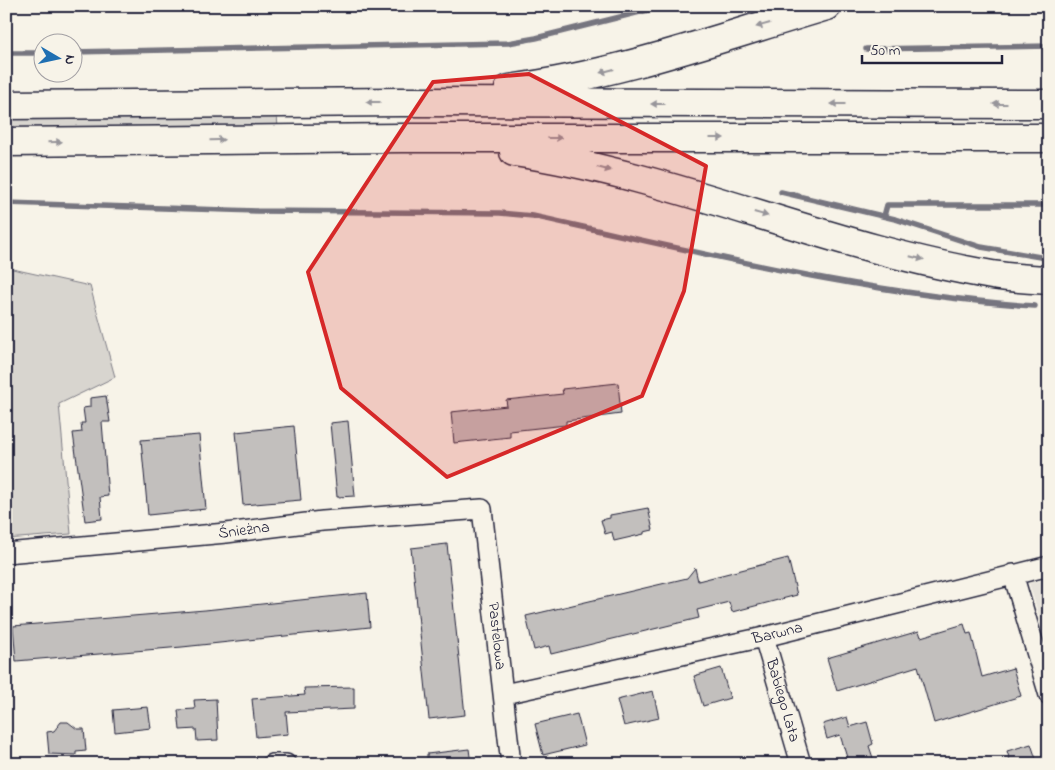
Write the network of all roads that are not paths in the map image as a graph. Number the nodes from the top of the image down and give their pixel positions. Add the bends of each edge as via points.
1 (827, 6) edge
2 (401, 102) junction
3 (1049, 104) edge
4 (6, 105) edge
5 (401, 138) junction
6 (1049, 138) edge
7 (6, 142) edge
8 (1049, 280) edge
9 (482, 509) joint
10 (6, 553) edge
11 (1049, 566) edge
12 (1013, 574) junction
13 (764, 637) junction
14 (504, 694) junction
15 (1049, 695) edge
16 (272, 764) edge
17 (286, 764) edge
18 (511, 764) edge
19 (801, 764) edge

1 -> 2 highway via 560,82
3 -> 2 highway
2 -> 4 highway
5 -> 6 highway
7 -> 5 highway
5 -> 8 highway via 566,160 903,255 992,275
9 - 10 street, Śnieżna via 322,521
9 - 14 street, Pastelowa
11 - 12 street, Barwna
12 - 13 street, Barwna
12 - 15 street
13 - 14 street, Barwna
13 - 19 street, Babiego Lata
14 - 18 street, Pastelowa
16 - 17 street

